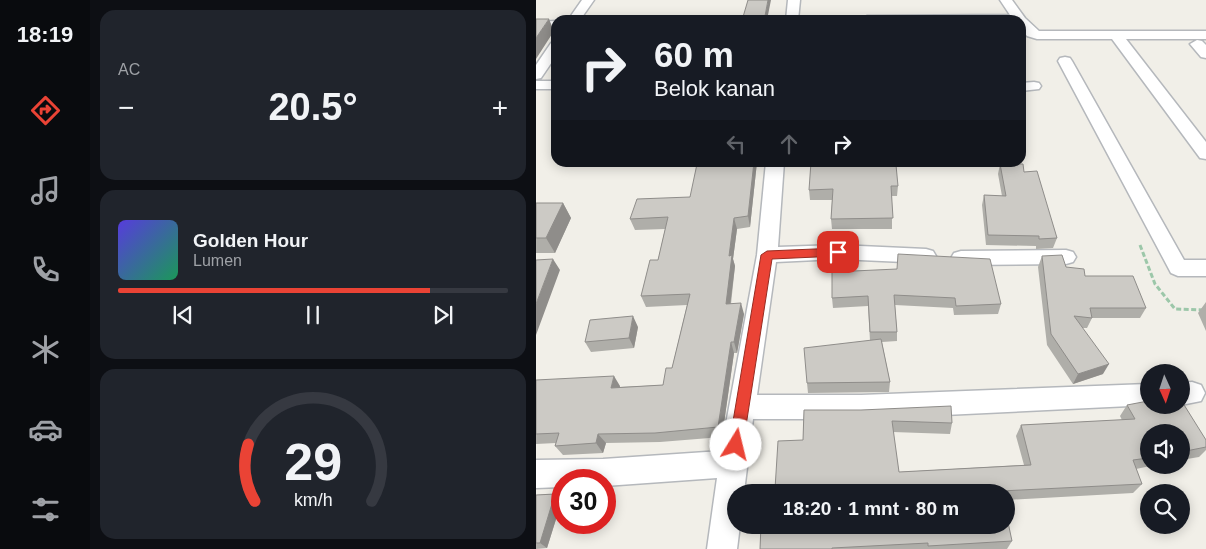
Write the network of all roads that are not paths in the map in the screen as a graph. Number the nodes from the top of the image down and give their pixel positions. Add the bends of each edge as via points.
1 (588, 0) edge
2 (794, 0) edge
3 (1006, 0) edge
4 (578, 15) edge
5 (792, 15) edge
6 (1012, 15) edge
7 (551, 25) edge
8 (536, 26) edge
9 (1026, 28) edge
10 (1116, 35) junction
11 (1203, 44) edge
12 (551, 53) edge
13 (1065, 61) dead end
14 (536, 75) edge
15 (536, 85) edge
16 (551, 85) edge
17 (1206, 154) edge
18 (775, 167) edge
19 (767, 255) junction
20 (1066, 257) dead end
21 (1206, 268) edge
22 (1140, 395) edge
23 (742, 407) junction
24 (733, 464) junction
25 (536, 474) edge
26 (722, 549) edge

1 - 4 street
2 - 5 street
3 - 6 street
7 - 8 street
9 - 10 street via 1037,35
10 - 11 street
10 - 17 street
12 - 14 street
13 - 21 street via 1178,268
15 - 16 street
18 - 19 street
19 - 20 street via 838,252 990,259
19 - 23 street
22 - 23 street via 861,407
23 - 24 street
24 - 25 street
24 - 26 street

